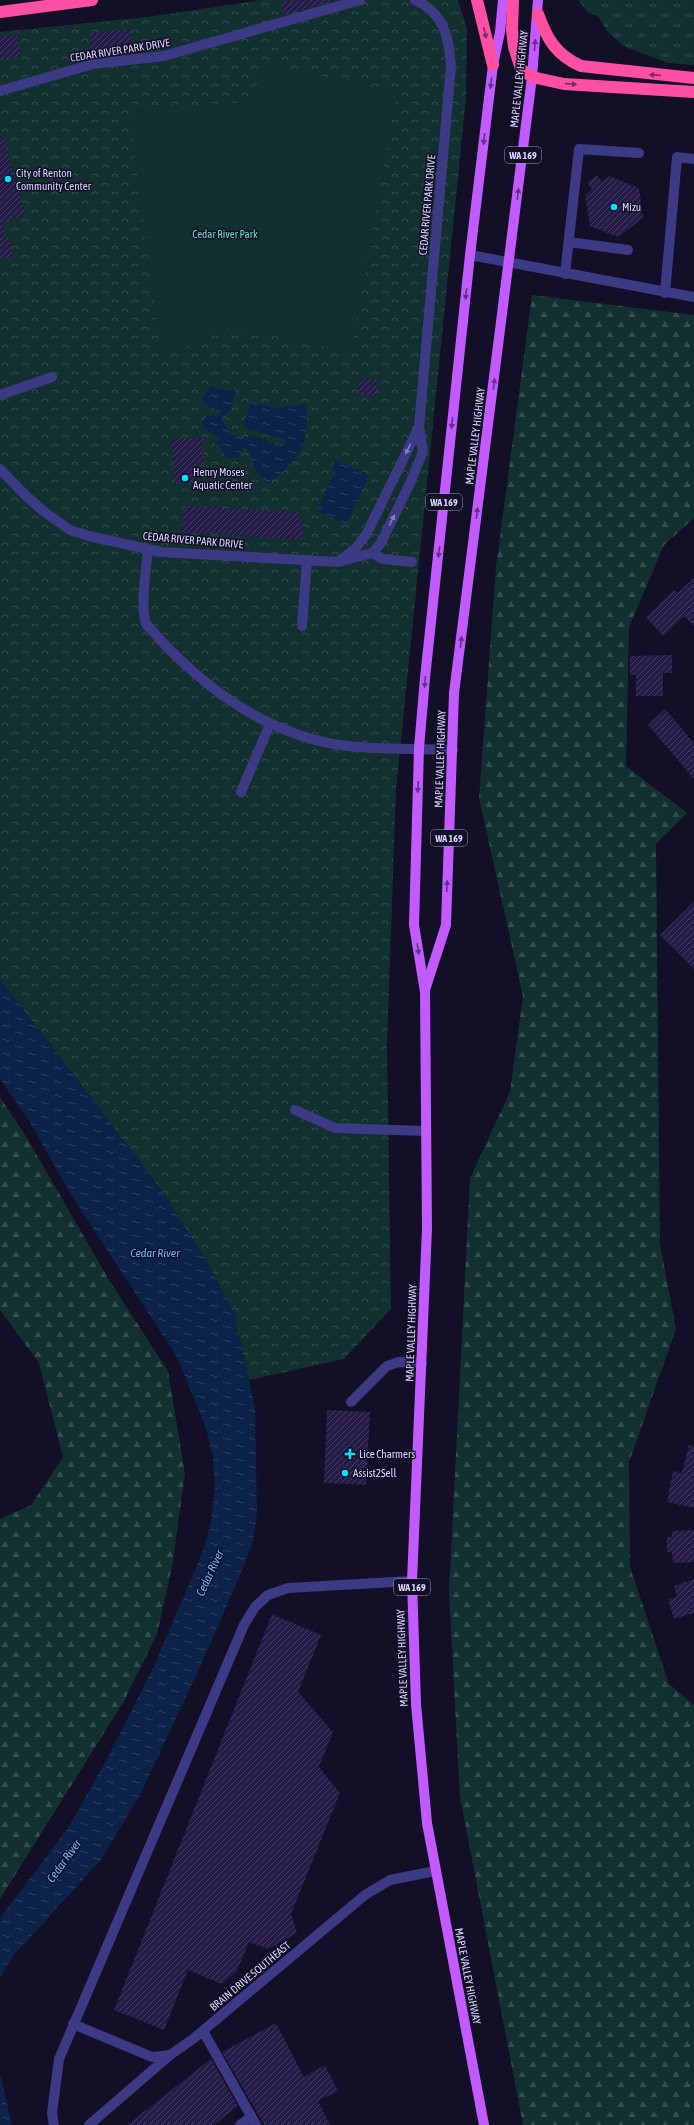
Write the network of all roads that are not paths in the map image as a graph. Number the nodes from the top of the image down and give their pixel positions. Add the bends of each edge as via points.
1 (27, 0) edge
2 (92, 0) edge
3 (360, 0) edge
4 (415, 0) edge
5 (477, 0) edge
6 (504, 0) edge
7 (513, 0) edge
8 (538, 0) edge
9 (0, 5) edge
10 (0, 12) edge
11 (538, 14) junction
12 (493, 65) junction
13 (532, 77) junction
14 (694, 78) edge
15 (0, 91) edge
16 (694, 92) edge
17 (639, 153) dead end
18 (694, 159) edge
19 (569, 242) junction
20 (628, 250) dead end
21 (470, 255) junction
22 (509, 262) junction
23 (565, 274) junction
24 (665, 293) junction
25 (694, 297) edge
26 (52, 377) dead end
27 (0, 395) edge
28 (419, 427) junction
29 (0, 469) edge
30 (148, 550) junction
31 (372, 553) junction
32 (307, 560) junction
33 (338, 562) junction
34 (412, 562) dead end
35 (302, 626) dead end
36 (270, 724) junction
37 (419, 748) junction
38 (453, 750) junction
39 (242, 792) dead end
40 (424, 992) junction
41 (295, 1110) dead end
42 (426, 1131) junction
43 (422, 1363) junction
44 (351, 1402) dead end
45 (412, 1581) junction
46 (435, 1871) junction
47 (73, 2024) junction
48 (203, 2031) junction
49 (170, 2055) junction
50 (253, 2121) edge
51 (54, 2125) edge
52 (89, 2125) edge
53 (240, 2125) edge
54 (484, 2125) edge

1 - 9 highway
2 - 10 highway
3 - 15 street, CEDAR RIVER PARK DRIVE via 164,56 93,64
4 - 28 street, CEDAR RIVER PARK DRIVE via 432,11 445,30 451,66
5 -> 12 highway
6 - 12 main road, MAPLE VALLEY HIGHWAY / WA 169
7 - 13 highway via 514,47 521,68
8 - 11 main road, MAPLE VALLEY HIGHWAY / WA 169
13 -> 11 main road, MAPLE VALLEY HIGHWAY / WA 169
14 -> 11 highway via 581,66 568,60 552,45
12 -> 21 main road, MAPLE VALLEY HIGHWAY / WA 169
13 -> 16 highway via 564,84
22 -> 13 main road, MAPLE VALLEY HIGHWAY / WA 169
17 - 19 street via 579,149
18 - 24 street via 676,157
19 - 20 street
19 - 23 street
21 - 22 street
21 -> 37 main road, MAPLE VALLEY HIGHWAY / WA 169
22 - 23 street
38 -> 22 main road, MAPLE VALLEY HIGHWAY / WA 169 via 454,693
23 - 24 street
24 - 25 street
26 - 27 street
31 -> 28 street, CEDAR RIVER PARK DRIVE via 381,544 423,451
28 -> 33 street, CEDAR RIVER PARK DRIVE via 366,535 355,549
29 - 30 street, CEDAR RIVER PARK DRIVE via 23,494 70,530
30 - 32 street, CEDAR RIVER PARK DRIVE
30 - 36 street via 144,616 146,624 206,683 247,713
31 - 33 street, CEDAR RIVER PARK DRIVE
31 - 34 street via 383,559
32 - 33 street, CEDAR RIVER PARK DRIVE
32 - 35 street
36 - 37 street via 346,746
36 - 39 street
37 - 38 street
37 -> 40 main road, MAPLE VALLEY HIGHWAY / WA 169 via 414,924
40 -> 38 main road, MAPLE VALLEY HIGHWAY / WA 169 via 446,925
40 - 42 main road, MAPLE VALLEY HIGHWAY / WA 169
41 - 42 street via 335,1128
42 - 43 main road, MAPLE VALLEY HIGHWAY / WA 169 via 427,1228
43 - 44 street via 399,1362 387,1366
43 - 45 main road, MAPLE VALLEY HIGHWAY / WA 169
45 - 46 main road, MAPLE VALLEY HIGHWAY / WA 169 via 418,1733 427,1823
45 - 47 street via 288,1588 268,1595 255,1607 244,1625
46 - 48 street, BRAIN DRIVE SOUTHEAST via 390,1880 365,1896
46 - 54 main road, MAPLE VALLEY HIGHWAY / WA 169
47 - 49 street via 152,2057
47 - 51 street via 59,2059 52,2112
48 - 49 street, BRAIN DRIVE SOUTHEAST
48 - 50 street
49 - 52 street, BRAIN DRIVE SOUTHEAST
50 - 53 street

